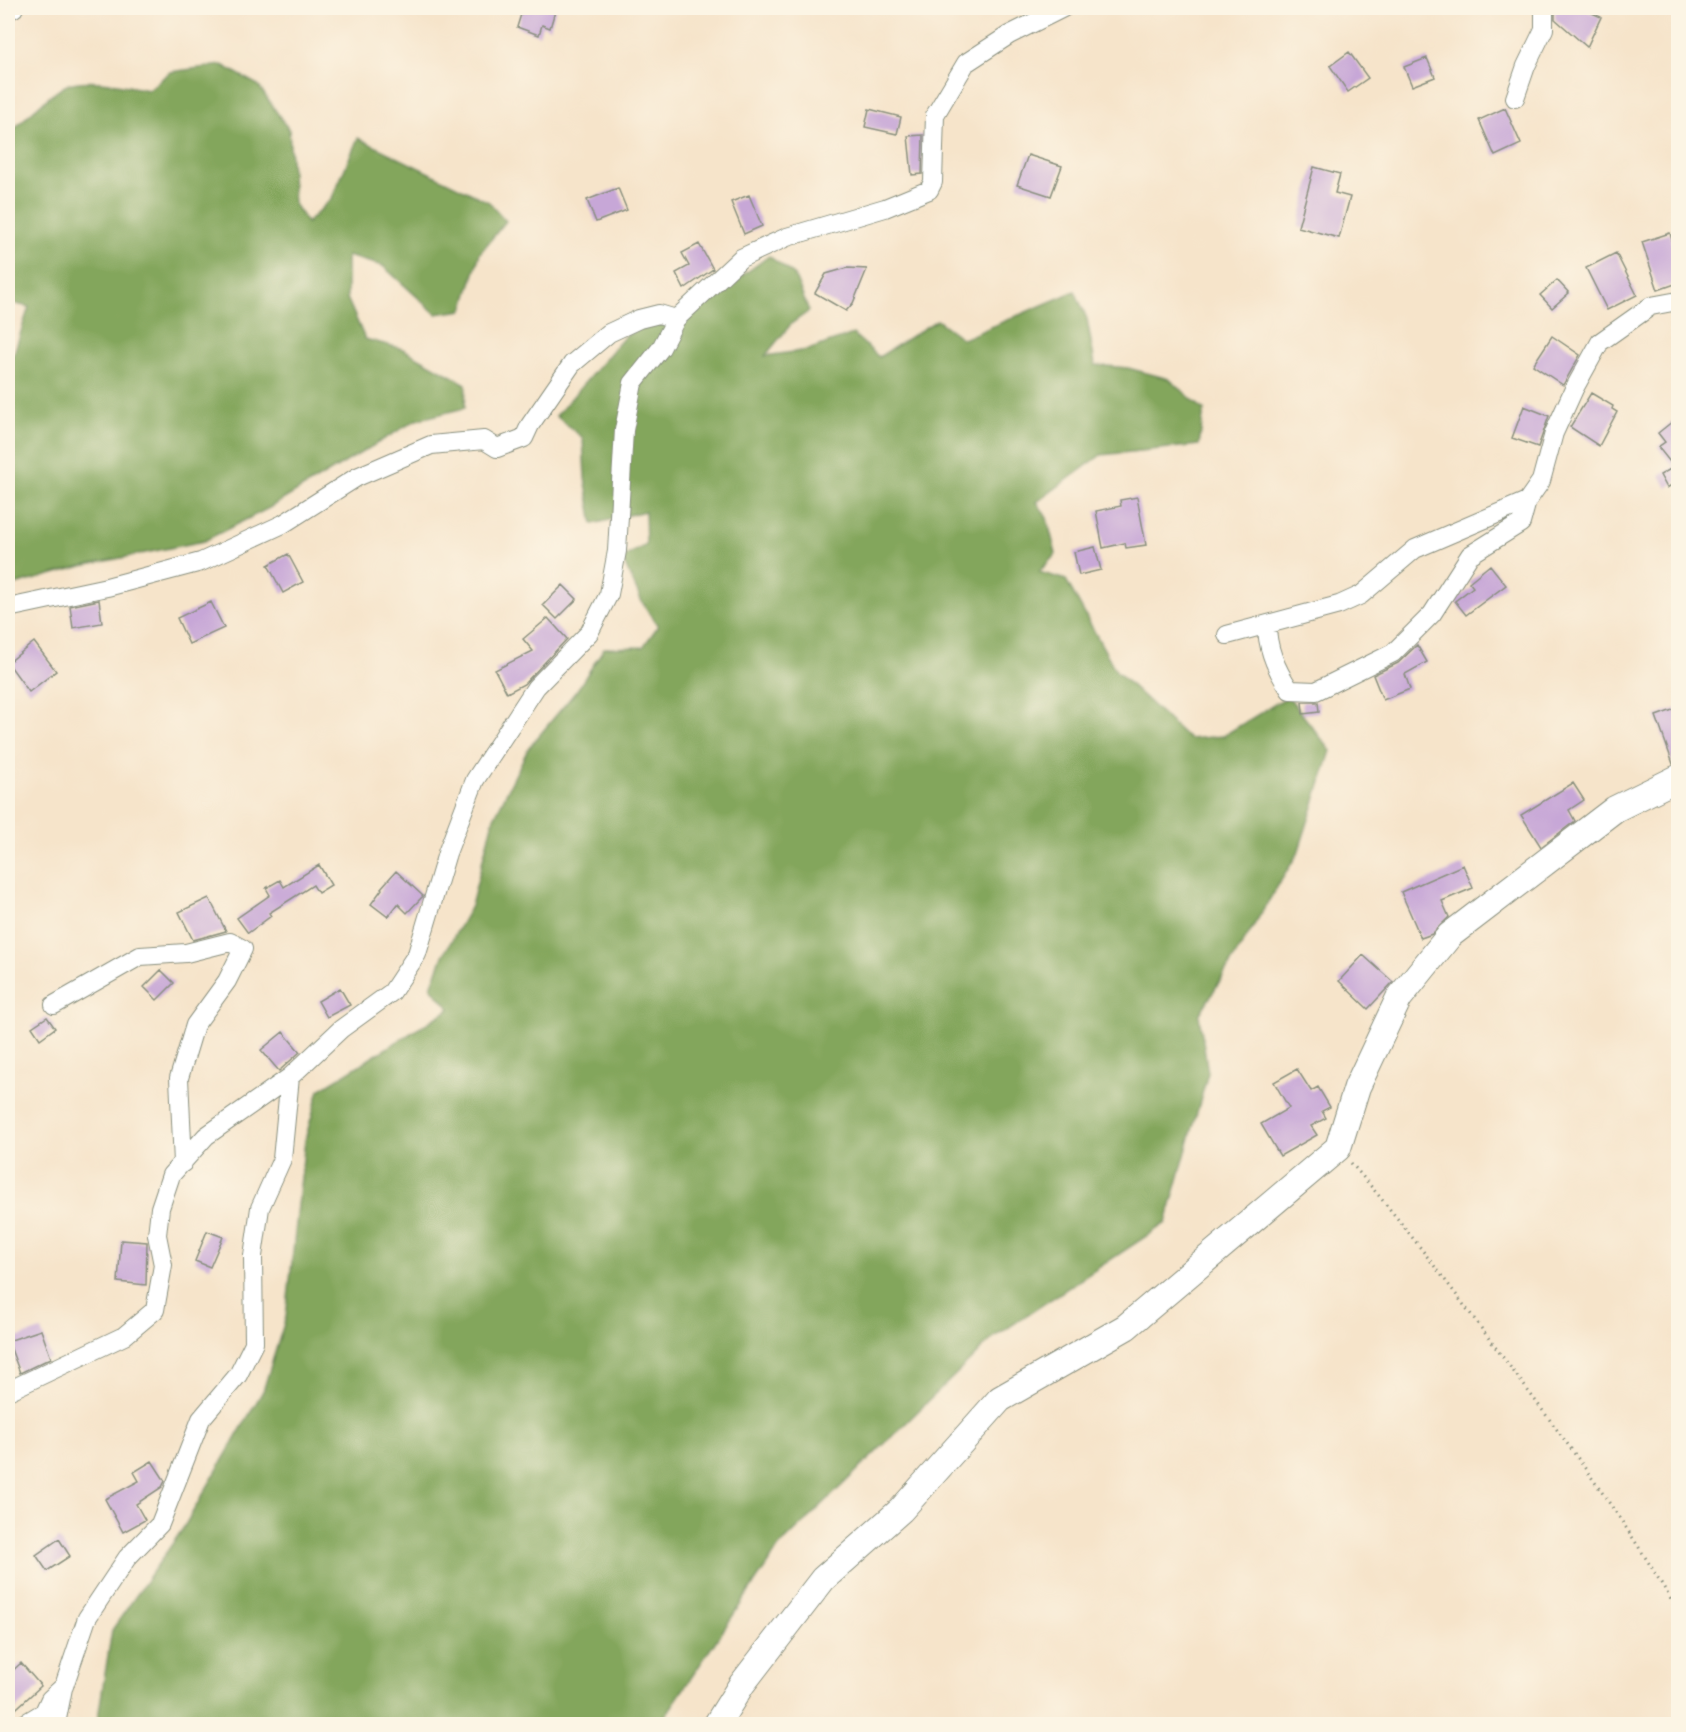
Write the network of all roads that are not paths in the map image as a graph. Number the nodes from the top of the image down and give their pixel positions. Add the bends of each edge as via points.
1 (14, 8) edge
2 (1063, 8) edge
3 (1544, 8) edge
4 (8, 12) edge
5 (1515, 98) dead end
6 (1678, 301) edge
7 (676, 319) junction
8 (1527, 501) junction
9 (8, 608) edge
10 (1267, 625) junction
11 (1227, 635) dead end
12 (1678, 778) edge
13 (54, 1005) dead end
14 (290, 1077) junction
15 (183, 1163) junction
16 (8, 1391) edge
17 (64, 1686) junction
18 (24, 1725) edge
19 (56, 1725) edge
20 (717, 1725) edge

1 - 4 street
2 - 7 street via 1009,35 966,63 935,115 933,182 929,190 885,208 788,237 741,258
3 - 5 street via 1544,29
6 - 8 street via 1650,306 1600,342 1554,433 1541,482
7 - 9 street via 659,314 609,333 572,364 524,438 516,443 497,448 484,440 431,445 357,477 283,524 201,562
7 - 14 street via 661,348 633,383 621,460 617,551 604,604 589,633 536,687 475,780 447,853 417,954 392,992 341,1029
8 - 10 street via 1415,549 1361,595
8 - 10 street via 1521,523 1470,555 1432,614 1393,653 1316,691 1290,690 1267,641
10 - 11 street
12 - 20 street via 1615,809 1450,935 1399,998 1357,1087 1338,1148 1126,1327 1000,1400 901,1510 823,1579 742,1684
13 - 15 street via 140,956 186,953 230,942 243,949 227,981 195,1025 179,1078
14 - 15 street via 206,1136
14 - 17 street via 282,1159 260,1208 253,1256 254,1342 238,1375 201,1419 160,1524 128,1557 87,1618
15 - 16 street via 171,1175 160,1208 157,1235 163,1265 155,1310 124,1336
17 - 18 street via 50,1699 44,1712
17 - 19 street

